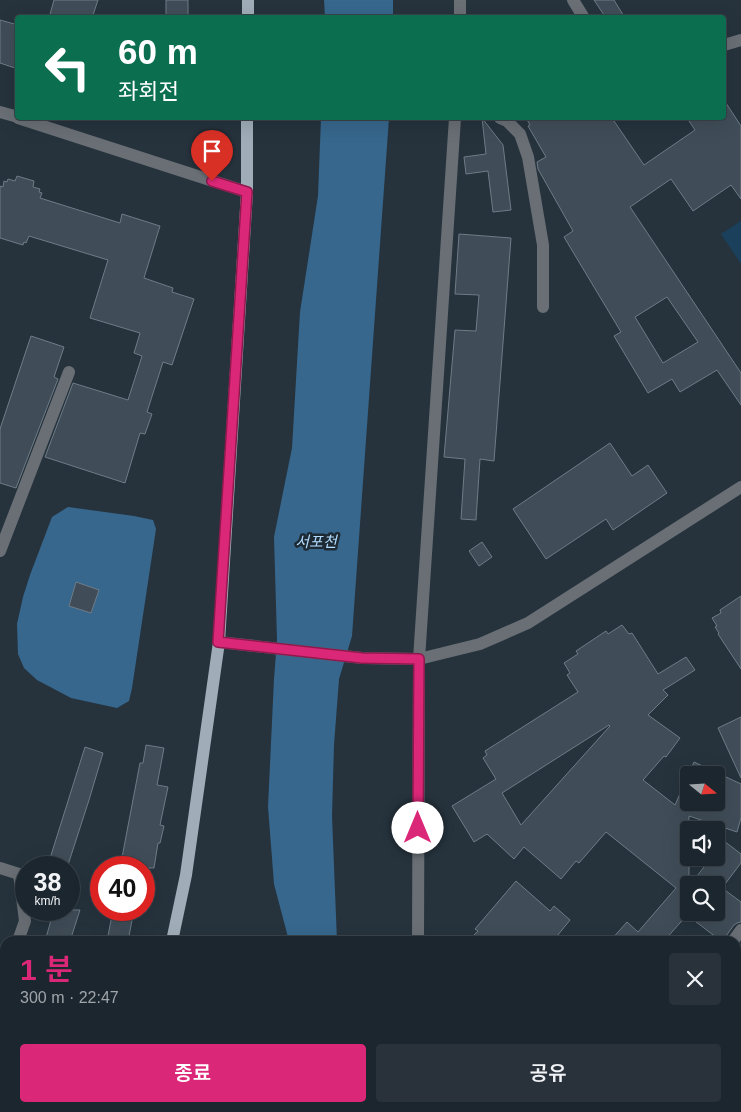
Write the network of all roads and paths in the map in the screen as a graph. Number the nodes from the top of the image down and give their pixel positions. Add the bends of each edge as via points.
1 (248, 0) edge
2 (460, 0) edge
3 (573, 0) edge
4 (248, 15) edge
5 (460, 15) edge
6 (582, 15) edge
7 (741, 40) edge
8 (726, 44) edge
9 (0, 112) edge
10 (15, 116) edge
11 (27, 120) edge
12 (247, 120) edge
13 (455, 120) edge
14 (505, 120) edge
15 (247, 192) junction
16 (543, 307) dead end
17 (69, 372) dead end
18 (741, 487) edge
19 (0, 551) edge
20 (218, 642) junction
21 (419, 659) junction
22 (0, 868) edge
23 (20, 936) edge
24 (173, 936) edge
25 (418, 936) edge

1 - 4 main road
2 - 5 street
3 - 6 street
7 - 8 street
9 - 10 street
11 - 15 street
12 - 15 main road
13 - 21 street
14 - 16 street via 520,134 528,157 543,245
15 - 20 main road
17 - 19 street
18 - 21 street via 528,623 480,644
20 - 21 street via 362,658
20 - 24 main road via 186,875
21 - 25 street
22 - 23 street via 19,874 25,921

